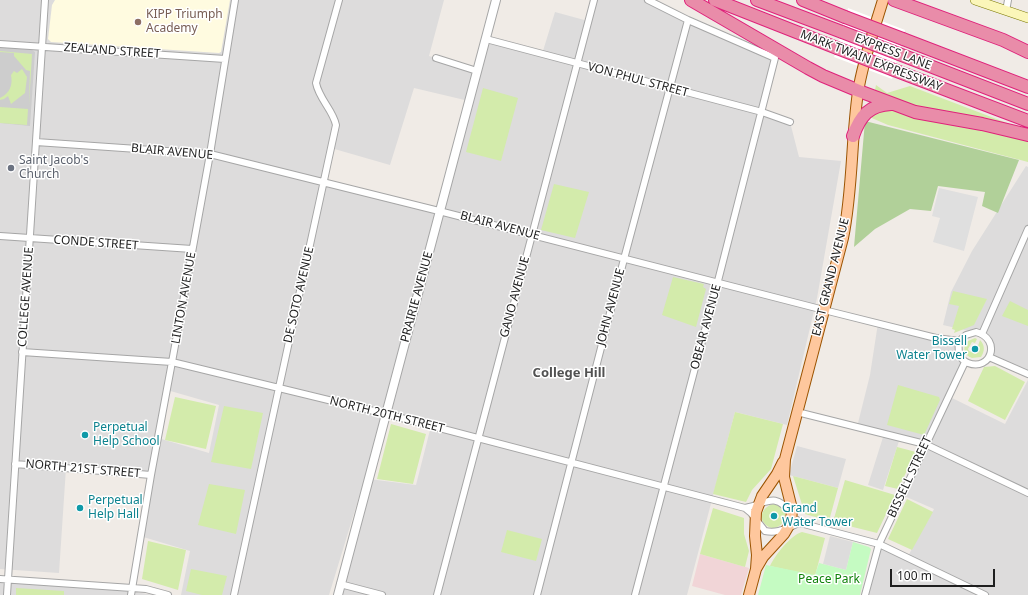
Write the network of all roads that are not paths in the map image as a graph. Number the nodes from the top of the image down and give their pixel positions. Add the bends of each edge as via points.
1 (45, 0) edge
2 (235, 0) edge
3 (339, 0) edge
4 (496, 0) edge
5 (594, 0) edge
6 (648, 0) edge
7 (691, 0) edge
8 (715, 0) edge
9 (758, 0) edge
10 (802, 0) edge
11 (883, 0) edge
12 (894, 0) edge
13 (975, 0) edge
14 (1008, 0) edge
15 (1006, 11) junction
16 (1028, 18) edge
17 (688, 20) junction
18 (486, 40) junction
19 (0, 44) edge
20 (42, 46) junction
21 (1028, 52) edge
22 (436, 58) dead end
23 (225, 59) junction
24 (576, 64) junction
25 (478, 71) junction
26 (1028, 87) edge
27 (670, 89) junction
28 (858, 91) junction
29 (891, 104) junction
30 (1028, 104) edge
31 (762, 112) junction
32 (1028, 121) edge
33 (790, 122) dead end
34 (1028, 135) edge
35 (853, 136) junction
36 (36, 142) junction
37 (210, 154) junction
38 (324, 182) junction
39 (439, 211) junction
40 (1028, 229) edge
41 (531, 235) junction
42 (0, 236) edge
43 (29, 238) junction
44 (192, 249) junction
45 (624, 259) junction
46 (718, 283) junction
47 (824, 310) junction
48 (982, 334) junction
49 (959, 341) junction
50 (22, 352) junction
51 (989, 357) junction
52 (172, 362) junction
53 (965, 362) junction
54 (1028, 374) edge
55 (278, 388) junction
56 (797, 412) junction
57 (386, 414) junction
58 (478, 438) junction
59 (925, 444) junction
60 (785, 459) junction
61 (571, 463) junction
62 (15, 464) junction
63 (151, 475) junction
64 (664, 487) junction
65 (1028, 494) edge
66 (758, 504) junction
67 (745, 508) junction
68 (793, 515) junction
69 (755, 518) junction
70 (800, 523) junction
71 (789, 528) junction
72 (879, 544) junction
73 (756, 569) junction
74 (0, 579) edge
75 (8, 580) junction
76 (340, 584) junction
77 (132, 588) junction
78 (7, 595) edge
79 (131, 595) edge
80 (168, 595) edge
81 (234, 595) edge
82 (338, 595) edge
83 (382, 595) edge
84 (437, 595) edge
85 (537, 595) edge
86 (635, 595) edge
87 (749, 595) edge
88 (865, 595) edge
89 (985, 595) edge

1 - 20 street, COLLEGE AVENUE
2 - 23 street, LINTON AVENUE
3 - 38 street, DE SOTO AVENUE via 316,83 336,125
4 - 18 street, PRAIRIE AVENUE
5 - 24 street, GANO AVENUE
6 - 17 street
7 - 28 highway via 823,76
8 - 32 highway, MARK TWAIN EXPRESSWAY, bridge
9 - 30 highway, EXPRESS LANE, bridge
10 - 26 highway, bridge
11 - 28 main road, EAST GRAND AVENUE
12 - 21 highway via 1003,40
13 - 15 main road
14 - 15 street
15 - 16 main road
17 - 27 street, JOHN AVENUE
17 - 31 street, OBEAR AVENUE via 775,58
18 - 24 street, VON PHUL STREET
18 - 25 street, PRAIRIE AVENUE
19 - 20 street, ZEALAND STREET
20 - 23 street, ZEALAND STREET
20 - 36 street, COLLEGE AVENUE
22 - 25 street
23 - 37 street, LINTON AVENUE
24 - 27 street, VON PHUL STREET
24 - 41 street, GANO AVENUE
25 - 39 street, PRAIRIE AVENUE
27 - 31 street, VON PHUL STREET
27 - 45 street, JOHN AVENUE
28 - 29 highway
28 - 35 main road, EAST GRAND AVENUE
29 - 34 highway via 926,115
29 - 35 highway via 875,106 867,111
31 - 33 street, VON PHUL STREET
31 - 46 street, OBEAR AVENUE
35 - 47 main road, EAST GRAND AVENUE via 846,223
36 - 37 street, BLAIR AVENUE
36 - 43 street, COLLEGE AVENUE
37 - 38 street, BLAIR AVENUE
37 - 44 street, LINTON AVENUE
38 - 39 street, BLAIR AVENUE
38 - 55 street, DE SOTO AVENUE
39 - 41 street, BLAIR AVENUE
39 - 57 street, PRAIRIE AVENUE
40 - 48 street
41 - 45 street, BLAIR AVENUE
41 - 58 street, GANO AVENUE
42 - 43 street, CONDE STREET
43 - 44 street, CONDE STREET
43 - 50 street, COLLEGE AVENUE
44 - 52 street, LINTON AVENUE
45 - 46 street, BLAIR AVENUE
45 - 61 street, JOHN AVENUE
46 - 47 street, BLAIR AVENUE
46 - 64 street, OBEAR AVENUE
47 - 49 street, BLAIR AVENUE via 936,338
47 - 56 main road, EAST GRAND AVENUE
48 - 49 street via 971,332
48 - 51 street via 991,344
49 - 53 street via 959,354
50 - 52 street, NORTH 20TH STREET
50 - 62 street, COLLEGE AVENUE
51 - 53 street via 978,365
51 - 54 street
52 - 55 street, NORTH 20TH STREET
52 - 63 street, LINTON AVENUE
53 - 59 street, BISSELL STREET
55 - 57 street, NORTH 20TH STREET
55 - 81 street, DE SOTO AVENUE
56 - 59 street
56 - 60 main road, EAST GRAND AVENUE
57 - 58 street, NORTH 20TH STREET
57 - 76 street, PRAIRIE AVENUE
58 - 61 street, NORTH 20TH STREET
58 - 84 street, GANO AVENUE
59 - 65 street
59 - 72 street, BISSELL STREET
60 - 66 main road, EAST GRAND AVENUE
60 - 68 main road, EAST GRAND AVENUE via 784,477
61 - 64 street, NORTH 20TH STREET
61 - 85 street, JOHN AVENUE
62 - 63 street, NORTH 21ST STREET
62 - 75 street, COLLEGE AVENUE
63 - 77 street, LINTON AVENUE
64 - 67 street, NORTH 20TH STREET
64 - 86 street, OBEAR AVENUE
66 - 67 street
66 - 68 street via 768,500 778,501
66 - 69 main road, EAST GRAND AVENUE
67 - 69 street
68 - 70 street
68 - 71 main road, EAST GRAND AVENUE
69 - 71 street via 765,531 775,532
69 - 73 main road, EAST GRAND AVENUE
70 - 71 street
70 - 72 street
71 - 73 main road, EAST GRAND AVENUE via 763,557
72 - 88 street, BISSELL STREET
72 - 89 street
73 - 87 main road, EAST GRAND AVENUE
74 - 75 street
75 - 77 street
75 - 78 street, COLLEGE AVENUE
76 - 82 street, PRAIRIE AVENUE
76 - 83 street
77 - 79 street, LINTON AVENUE
77 - 80 street

